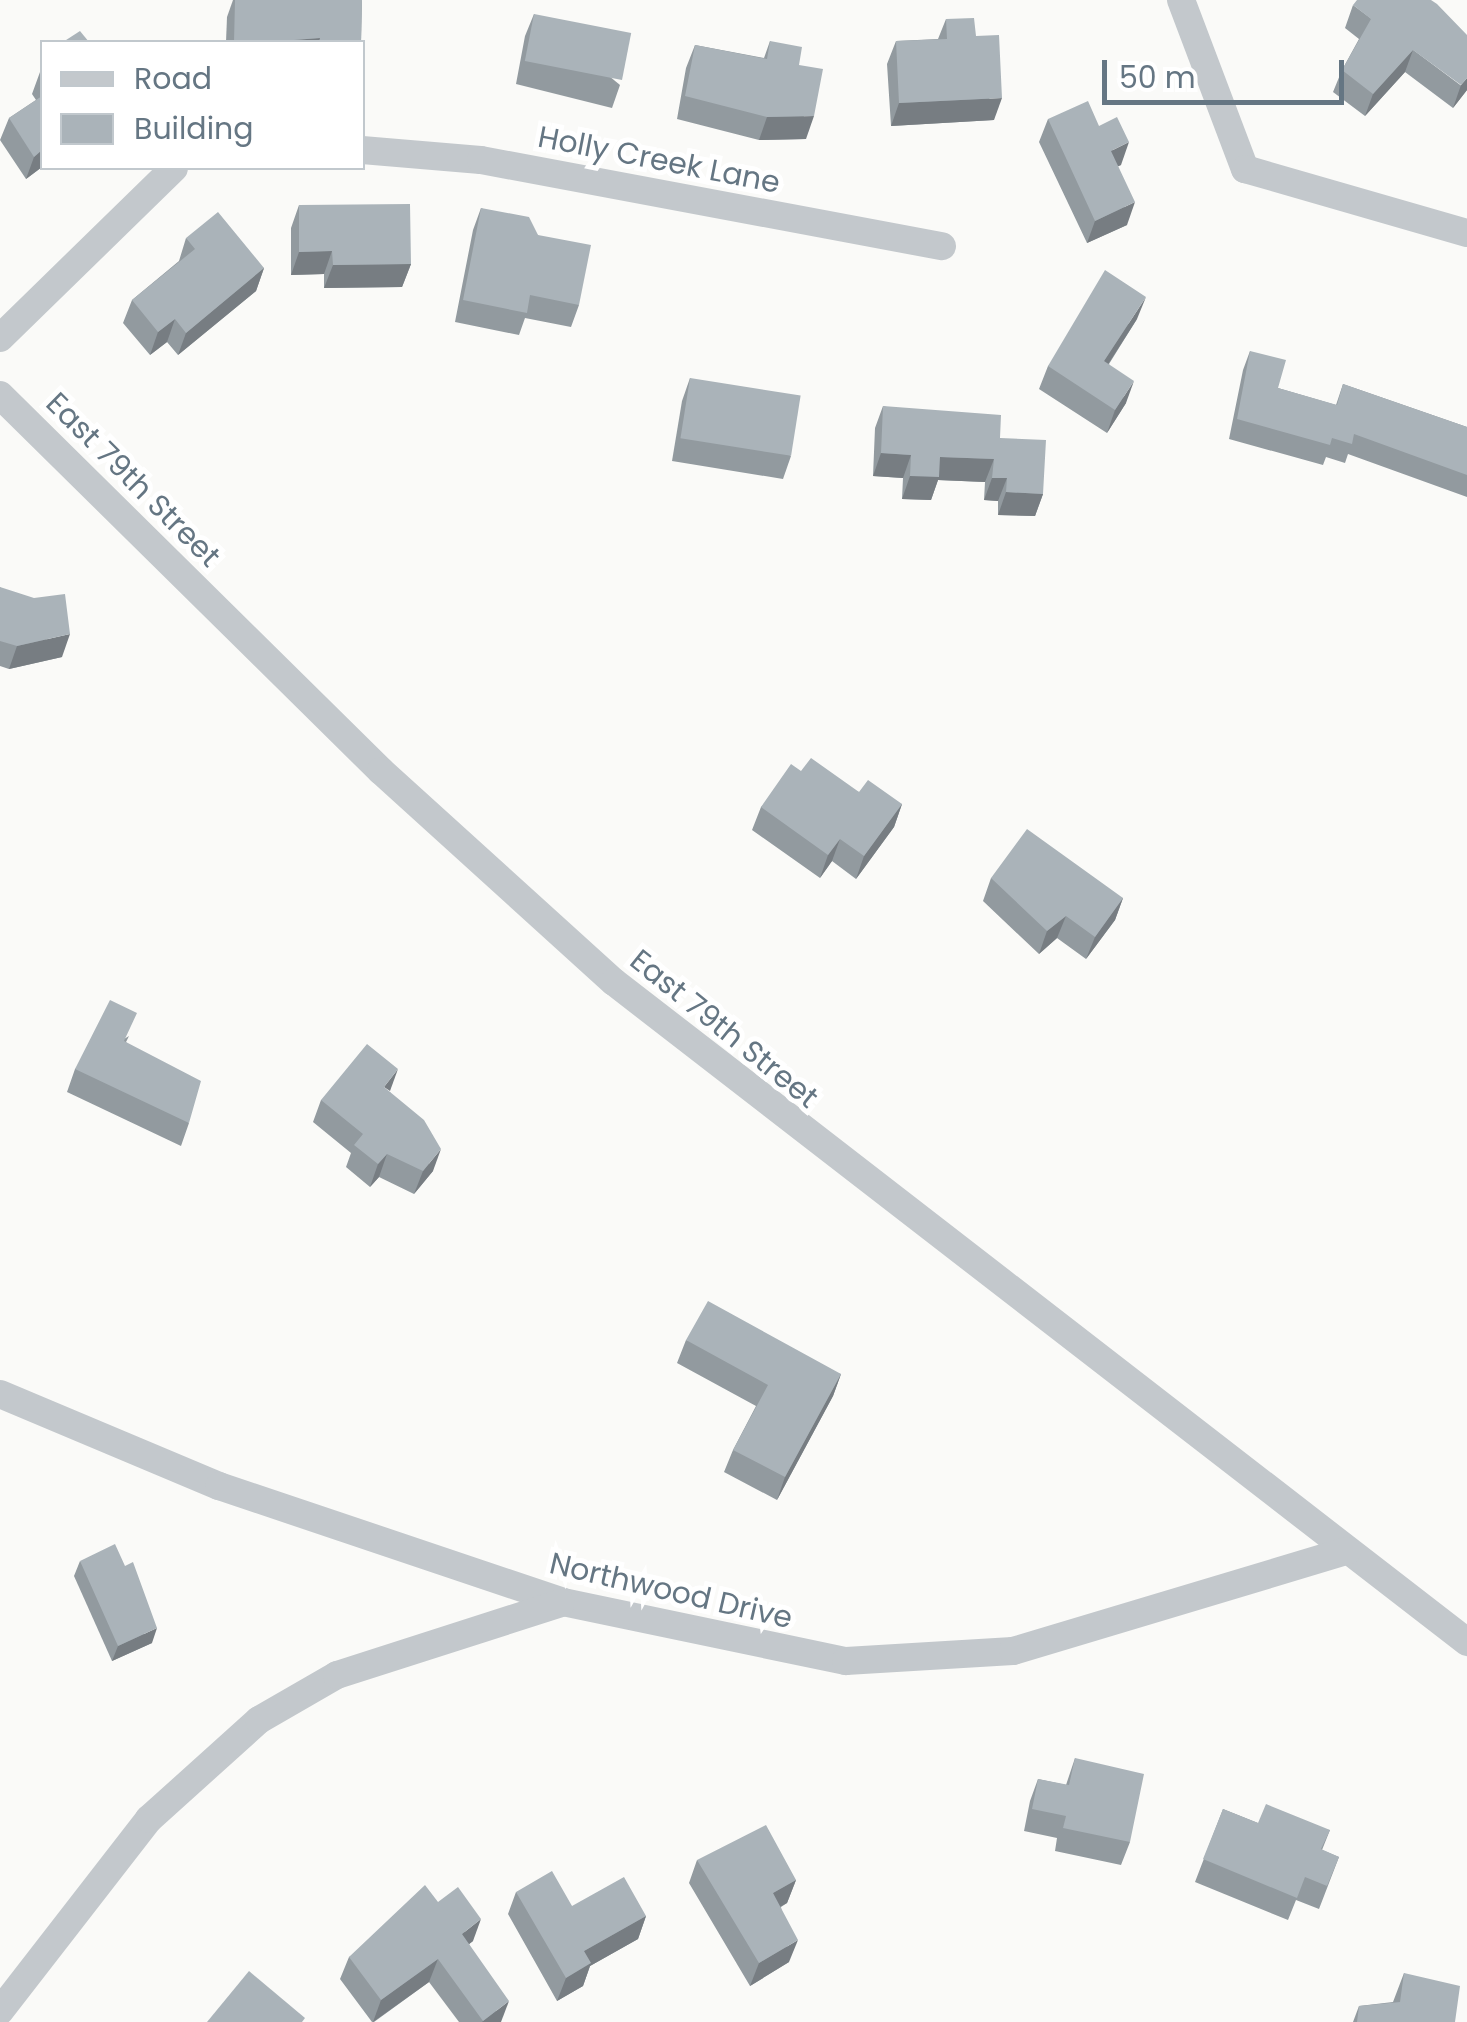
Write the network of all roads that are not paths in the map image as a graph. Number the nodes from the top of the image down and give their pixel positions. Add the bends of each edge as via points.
1 (1181, 0) edge
2 (365, 150) edge
3 (172, 170) edge
4 (1467, 234) edge
5 (942, 246) dead end
6 (0, 338) edge
7 (0, 395) edge
8 (0, 1394) edge
9 (1347, 1551) junction
10 (563, 1602) junction
11 (1467, 1642) edge
12 (0, 2011) edge

1 - 4 street via 1245,169
2 - 5 street, Holly Creek Lane via 481,160
3 - 6 street
7 - 9 street, East 79th Street via 381,771 614,982
8 - 10 street, Northwood Drive via 219,1486
9 - 10 street, Northwood Drive via 1053,1641 928,1662 782,1652
9 - 11 street, East 79th Street
10 - 12 street via 337,1674 259,1720 149,1819

